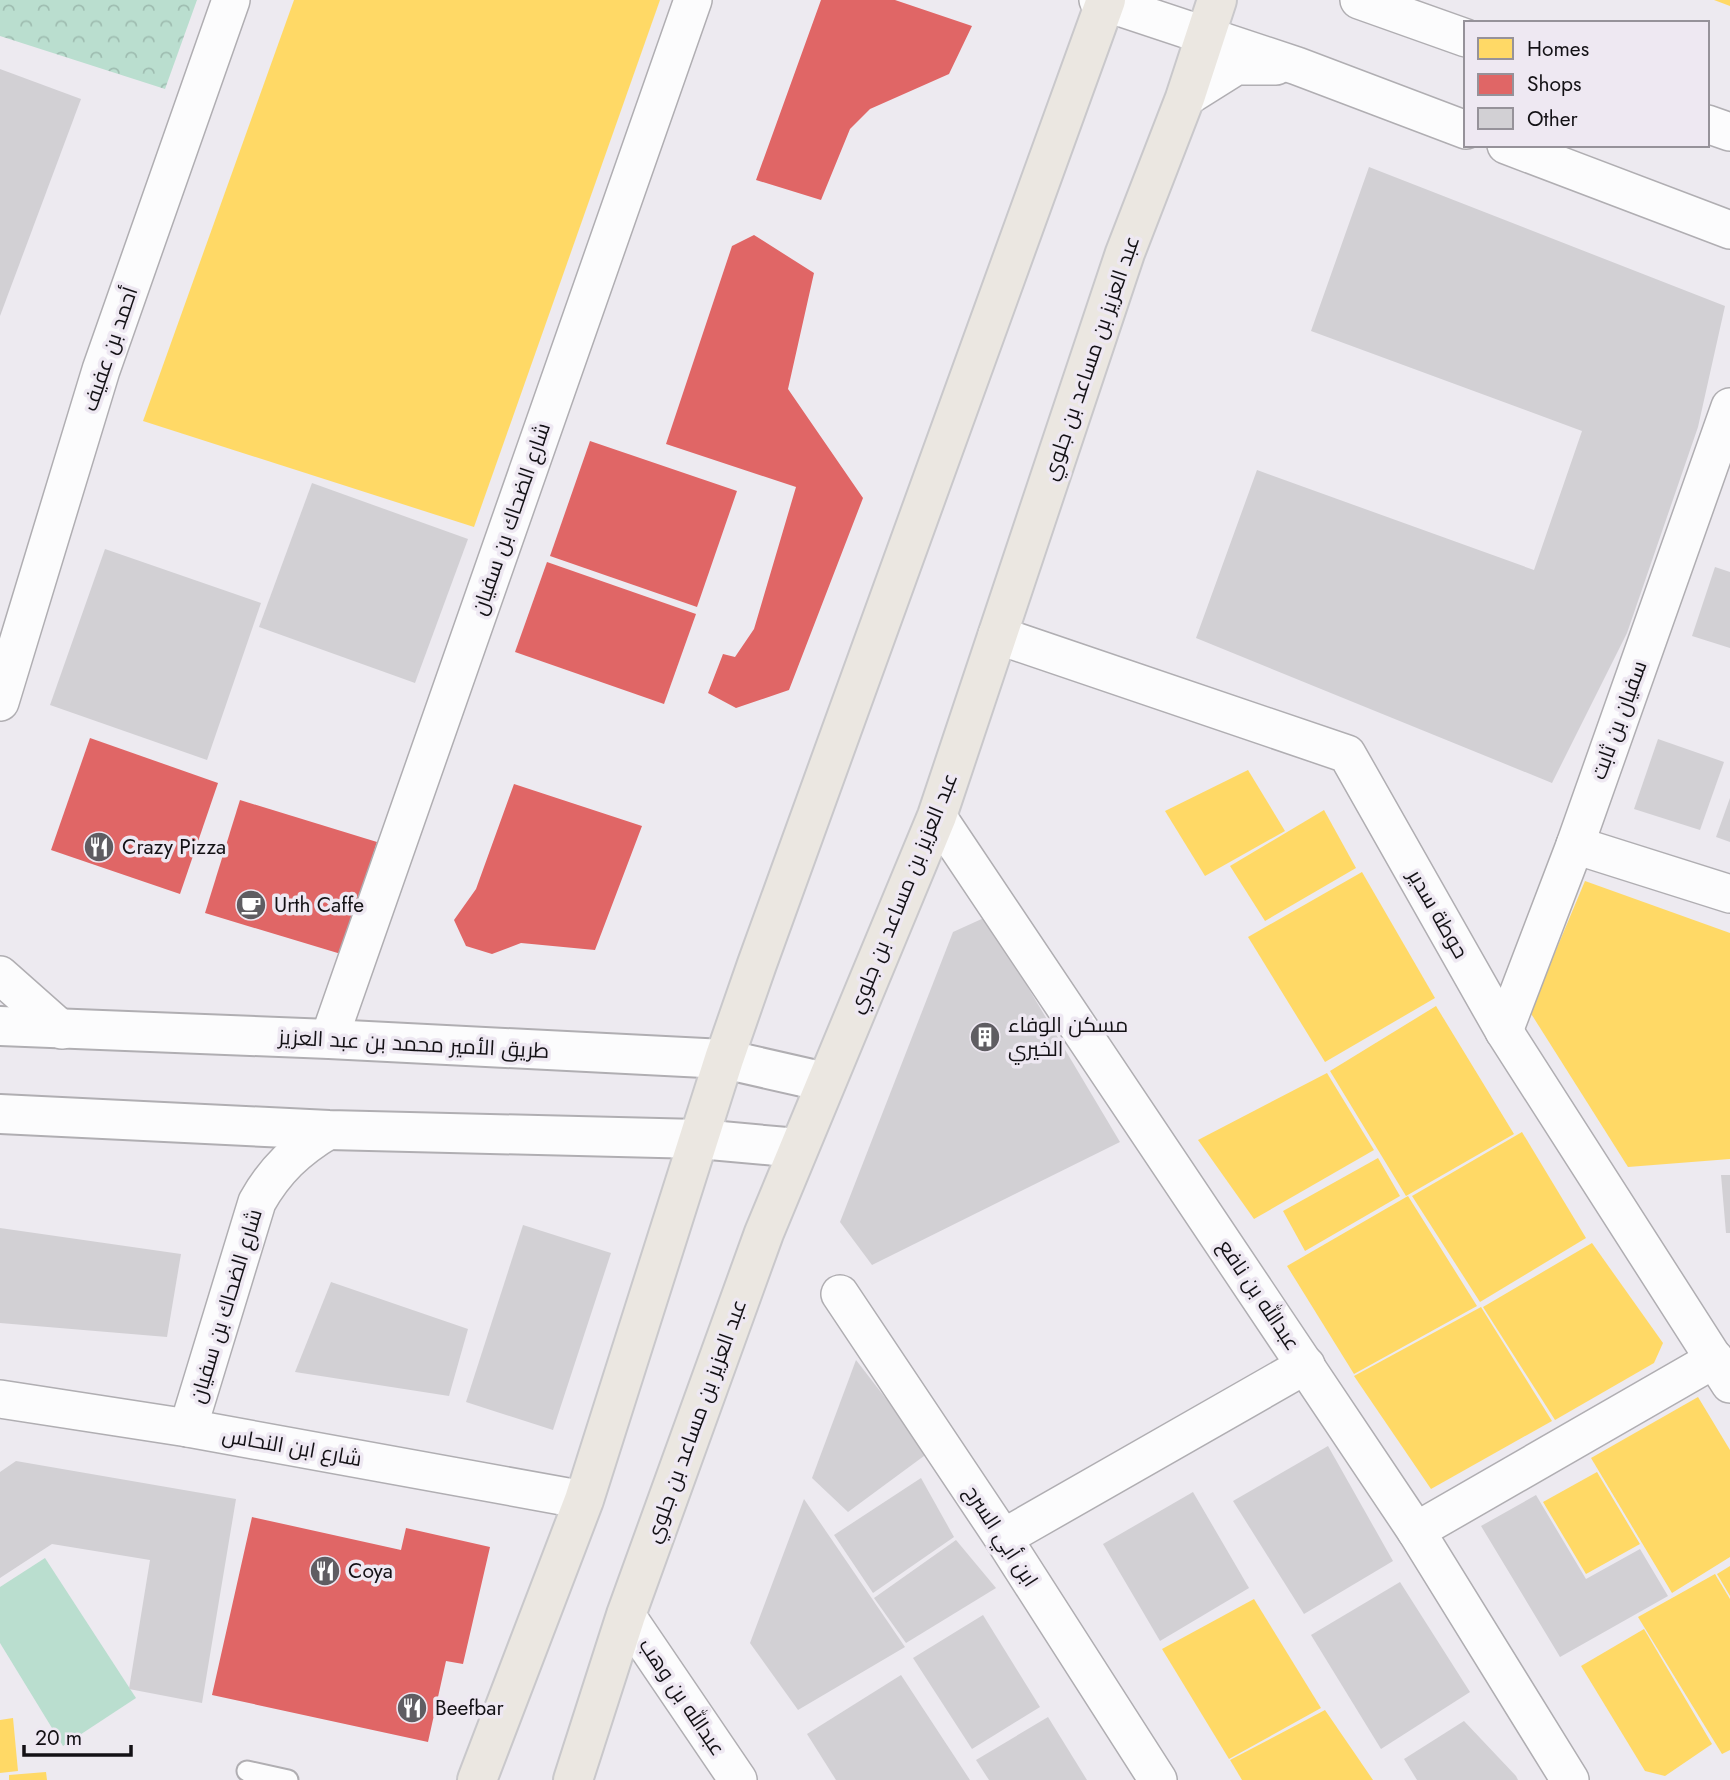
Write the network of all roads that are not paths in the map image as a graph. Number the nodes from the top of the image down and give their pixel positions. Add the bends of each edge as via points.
1 (231, 0) edge
2 (693, 0) edge
3 (1217, 0) edge
4 (1359, 0) edge
5 (1103, 1) edge
6 (1205, 36) junction
7 (1464, 37) edge
8 (1297, 66) junction
9 (1185, 98) junction
10 (1709, 125) edge
11 (1464, 129) edge
12 (1730, 132) edge
13 (1511, 147) edge
14 (1730, 230) edge
15 (1730, 407) edge
16 (997, 635) junction
17 (0, 702) edge
18 (937, 816) junction
19 (1575, 845) junction
20 (1730, 894) edge
21 (0, 975) edge
22 (0, 1026) edge
23 (62, 1030) junction
24 (1504, 1031) junction
25 (329, 1039) junction
26 (724, 1059) junction
27 (825, 1083) junction
28 (0, 1114) edge
29 (329, 1130) junction
30 (699, 1139) junction
31 (798, 1148) junction
32 (840, 1294) dead end
33 (1306, 1365) junction
34 (1722, 1372) edge
35 (8, 1407) edge
36 (188, 1428) junction
37 (584, 1500) junction
38 (1416, 1531) junction
39 (1003, 1538) junction
40 (626, 1615) junction
41 (247, 1771) dead end
42 (288, 1780) edge
43 (477, 1780) edge
44 (573, 1780) edge
45 (738, 1780) edge
46 (1157, 1780) edge
47 (1570, 1780) edge

1 - 17 street, أحمد بن عفيف via 102,370
2 - 25 street, شارع الضحاك بن سفيان
3 - 6 main road, عبد العزيز بن مساعد بن جلوي
4 - 7 street
5 - 6 street
5 - 26 main road
6 - 8 street
6 - 9 main road, عبد العزيز بن مساعد بن جلوي
8 - 9 street via 1236,66
8 - 11 street
9 - 16 main road, عبد العزيز بن مساعد بن جلوي via 1125,253
10 - 12 street
13 - 14 street
15 - 19 street, سفيان بن ثابت
16 - 18 main road, عبد العزيز بن مساعد بن جلوي
16 - 24 street, حوطة سدير via 1347,754
18 - 27 main road, عبد العزيز بن مساعد بن جلوي
18 - 33 street, عبدالله بن نافع
19 - 20 street
19 - 24 street, سفيان بن ثابت
21 - 23 street
22 - 23 main road, طريق الأمير محمد بن عبد العزيز
23 - 25 main road, طريق الأمير محمد بن عبد العزيز
24 - 34 street, حوطة سدير
25 - 26 main road, طريق الأمير محمد بن عبد العزيز
26 - 27 main road, طريق الأمير محمد بن عبد العزيز
26 - 30 main road
27 - 31 main road, عبد العزيز بن مساعد بن جلوي
28 - 29 main road
29 - 30 main road
29 - 36 street, شارع الضحاك بن سفيان via 286,1161 257,1202
30 - 31 main road
30 - 37 main road
31 - 40 main road, عبد العزيز بن مساعد بن جلوي
32 - 39 street, ابن أبي السرح
33 - 38 street, عبدالله بن نافع
33 - 39 street
34 - 38 street
35 - 36 street, شارع ابن النحاس
36 - 37 street, شارع ابن النحاس
37 - 43 main road
38 - 47 street, عبدالله بن نافع
39 - 46 street, ابن أبي السرح
40 - 44 main road, عبد العزيز بن مساعد بن جلوي
40 - 45 street, عبدالله بن وهب
41 - 42 lane

